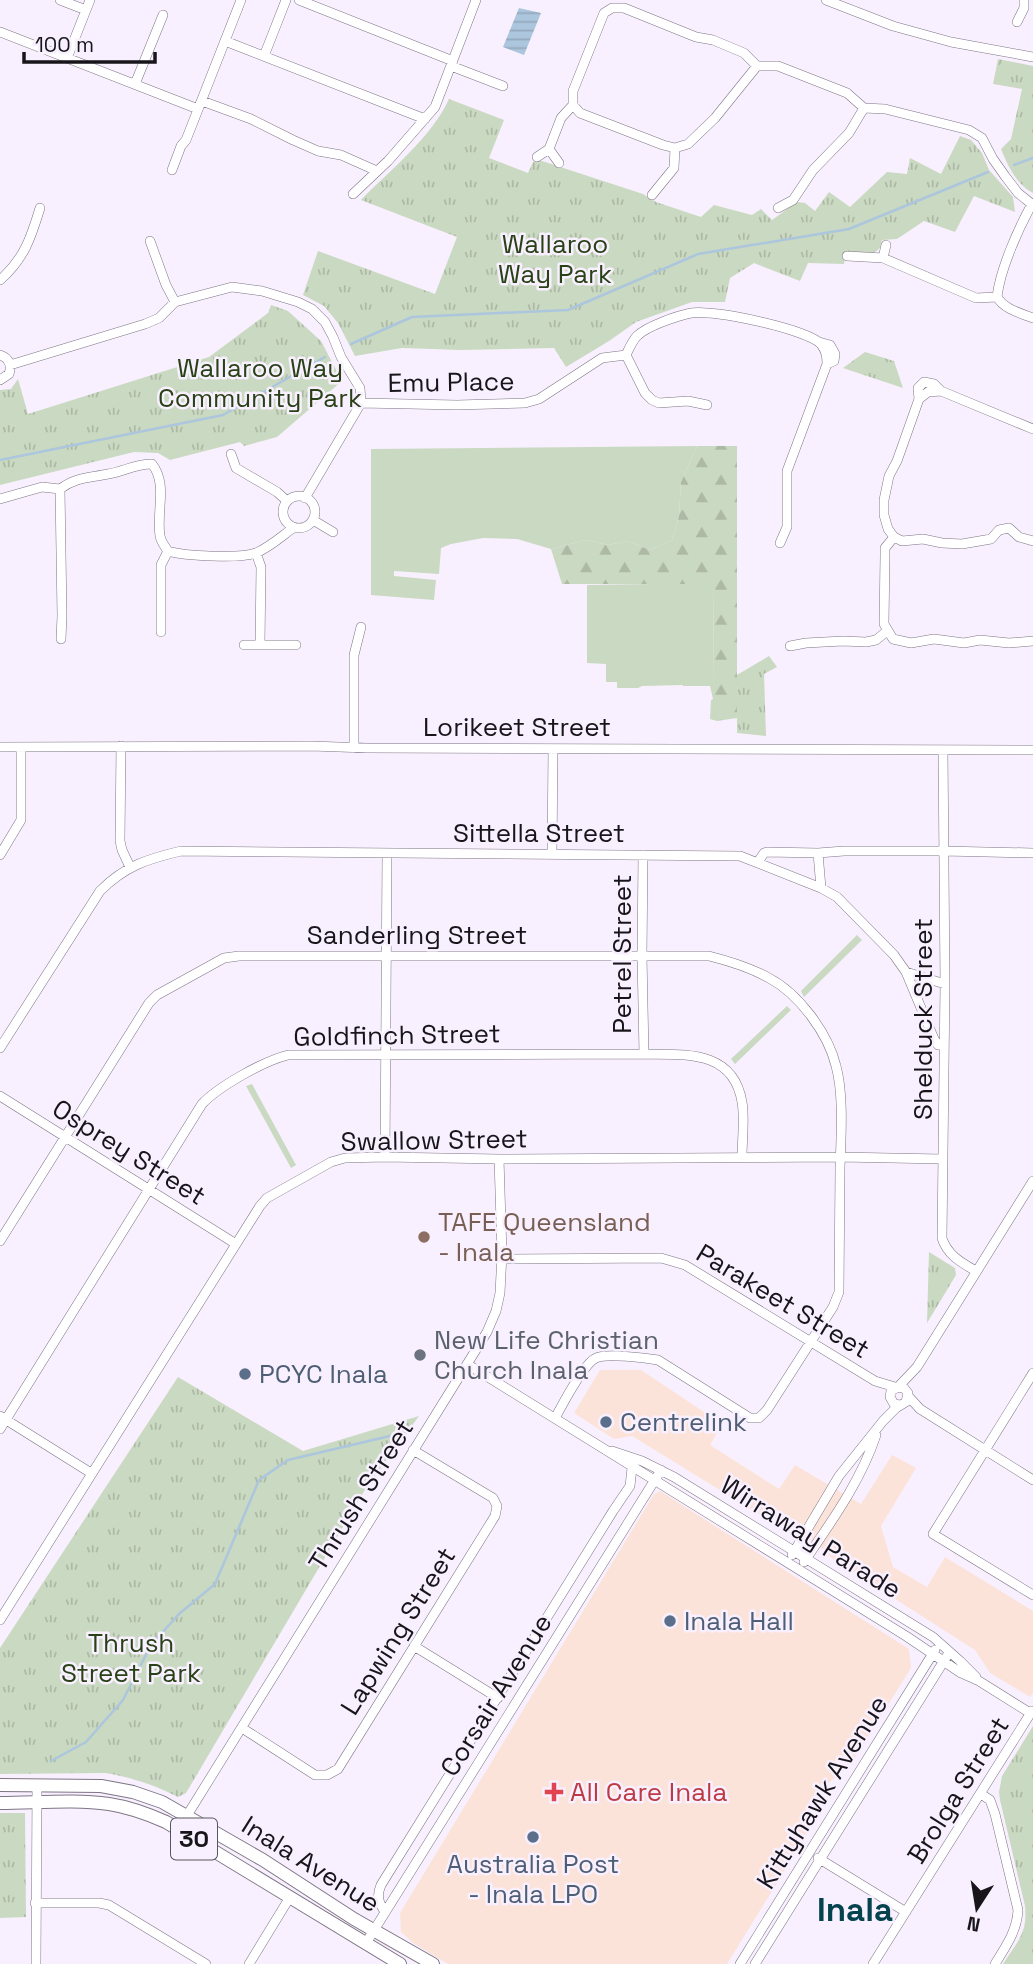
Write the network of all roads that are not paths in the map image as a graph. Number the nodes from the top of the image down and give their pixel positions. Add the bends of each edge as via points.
1 (60, 0) edge
2 (90, 0) edge
3 (241, 0) edge
4 (286, 0) edge
5 (299, 0) edge
6 (476, 0) edge
7 (826, 0) edge
8 (1024, 0) edge
9 (86, 10) junction
10 (163, 15) dead end
11 (1017, 22) dead end
12 (0, 32) edge
13 (225, 41) junction
14 (264, 56) junction
15 (1033, 57) edge
16 (67, 58) junction
17 (452, 64) junction
18 (757, 66) junction
19 (135, 84) junction
20 (503, 86) dead end
21 (200, 105) junction
22 (573, 105) junction
23 (864, 108) junction
24 (425, 119) junction
25 (675, 148) junction
26 (549, 149) junction
27 (537, 157) dead end
28 (559, 163) dead end
29 (172, 170) dead end
30 (377, 171) junction
31 (353, 194) dead end
32 (652, 195) dead end
33 (1032, 205) edge
34 (40, 208) dead end
35 (778, 208) dead end
36 (150, 241) dead end
37 (886, 245) dead end
38 (847, 256) dead end
39 (883, 258) junction
40 (0, 281) edge
41 (997, 298) junction
42 (175, 302) junction
43 (1033, 318) edge
44 (0, 355) edge
45 (626, 355) junction
46 (10, 365) junction
47 (0, 380) edge
48 (361, 403) junction
49 (707, 405) dead end
50 (1033, 429) edge
51 (231, 454) dead end
52 (60, 489) junction
53 (305, 498) junction
54 (0, 499) edge
55 (287, 502) junction
56 (313, 520) junction
57 (293, 528) junction
58 (333, 532) dead end
59 (894, 537) junction
60 (1033, 541) edge
61 (780, 544) dead end
62 (168, 551) junction
63 (256, 553) junction
64 (361, 627) dead end
65 (887, 631) junction
66 (161, 632) dead end
67 (61, 639) dead end
68 (1033, 641) edge
69 (260, 644) junction
70 (244, 645) dead end
71 (296, 645) dead end
72 (790, 646) dead end
73 (121, 746) junction
74 (0, 747) edge
75 (21, 747) junction
76 (354, 747) junction
77 (553, 749) junction
78 (943, 750) junction
79 (1033, 750) edge
80 (944, 851) junction
81 (818, 853) junction
82 (1033, 853) edge
83 (387, 854) junction
84 (0, 855) edge
85 (552, 855) junction
86 (643, 855) junction
87 (758, 862) junction
88 (130, 867) junction
89 (821, 888) junction
90 (642, 956) junction
91 (386, 957) junction
92 (906, 972) junction
93 (945, 984) junction
94 (1, 1026) edge
95 (10, 1032) junction
96 (944, 1045) junction
97 (0, 1048) edge
98 (644, 1054) junction
99 (387, 1055) junction
100 (0, 1096) edge
101 (65, 1137) junction
102 (385, 1157) junction
103 (742, 1157) junction
104 (840, 1157) junction
105 (499, 1158) junction
106 (942, 1158) junction
107 (1033, 1181) edge
108 (148, 1190) junction
109 (0, 1241) edge
110 (236, 1244) junction
111 (502, 1259) junction
112 (976, 1271) junction
113 (813, 1342) junction
114 (467, 1364) junction
115 (917, 1367) junction
116 (1033, 1373) edge
117 (875, 1381) junction
118 (897, 1387) junction
119 (890, 1398) junction
120 (905, 1399) junction
121 (3, 1418) edge
122 (555, 1418) junction
123 (881, 1426) junction
124 (0, 1429) edge
125 (413, 1450) junction
126 (608, 1450) junction
127 (986, 1450) junction
128 (632, 1468) junction
129 (661, 1470) junction
130 (91, 1473) junction
131 (654, 1480) junction
132 (1033, 1480) edge
133 (637, 1509) junction
134 (613, 1511) junction
135 (794, 1551) junction
136 (806, 1559) junction
137 (788, 1562) junction
138 (799, 1569) junction
139 (1033, 1595) edge
140 (0, 1620) edge
141 (940, 1643) junction
142 (414, 1646) junction
143 (950, 1652) junction
144 (933, 1653) junction
145 (944, 1661) junction
146 (979, 1681) junction
147 (498, 1698) junction
148 (1032, 1711) edge
149 (242, 1728) junction
150 (0, 1785) edge
151 (37, 1785) junction
152 (981, 1794) junction
153 (0, 1803) edge
154 (37, 1803) junction
155 (187, 1815) junction
156 (178, 1830) junction
157 (808, 1854) junction
158 (821, 1859) junction
159 (290, 1897) junction
160 (35, 1903) junction
161 (385, 1912) junction
162 (906, 1912) junction
163 (374, 1930) junction
164 (366, 1943) junction
165 (189, 1960) edge
166 (36, 1964) edge
167 (206, 1964) edge
168 (249, 1964) edge
169 (400, 1964) edge
170 (433, 1964) edge
171 (740, 1964) edge
172 (755, 1964) edge
173 (873, 1964) edge
174 (995, 1964) edge

1 - 9 street
2 - 9 street
3 - 13 street
4 - 14 street
5 - 17 street
6 - 17 street
7 - 15 street via 951,42
8 - 11 street
9 - 16 street
10 - 19 street
12 - 16 street
13 - 14 street
13 - 21 street
14 - 24 street
16 - 19 street
17 - 20 street
17 - 24 street via 435,107
18 - 22 street via 744,53 712,40 624,8 612,8 604,13 573,91
18 - 23 street via 778,66 847,93
18 - 25 street via 715,118 688,144
19 - 21 street
21 - 29 street
21 - 30 street via 251,119 318,151 341,155
22 - 25 street via 580,113
22 - 26 street via 561,118
23 - 33 street via 886,109 969,130 982,138 1005,176
23 - 35 street via 793,200
24 - 30 street
25 - 32 street via 674,168
26 - 27 street
26 - 28 street
30 - 31 street
33 - 41 street via 1004,269
34 - 40 street via 22,256
36 - 42 street
37 - 39 street
38 - 39 street
39 - 41 street via 976,298
41 - 43 street
42 - 46 street via 145,324
42 - 48 street via 239,287 312,309 325,322 360,388
44 - 46 street
45 - 48 street, Emu Place via 602,358 539,399 525,403
45 - 49 street via 652,400
45 - 61 street via 642,332 693,313 737,316 819,342 827,364 787,471 787,527
46 - 47 street via 9,374
48 - 53 street
50 - 59 street via 941,391 928,392 919,399 889,475 884,515
51 - 55 street via 236,468
52 - 54 street via 42,487
52 - 62 street via 72,480 152,464 159,472 160,537
52 - 67 street
53 - 55 street via 295,496
53 - 56 street via 312,502
55 - 57 street via 283,516
56 - 57 street via 303,528
56 - 58 street
57 - 63 street
59 - 60 street via 962,544 991,539 999,530 1009,528
59 - 65 street via 885,548
62 - 63 street via 180,555
62 - 66 street via 161,565
63 - 69 street via 261,567
64 - 76 street via 354,655
65 - 68 street via 893,639 911,643 934,639
65 - 72 street via 866,642
69 - 70 street
69 - 71 street
73 - 75 street, Lorikeet Street
73 - 76 street, Lorikeet Street
73 - 88 street via 120,841
74 - 75 street, Lorikeet Street
75 - 84 street via 21,820
76 - 77 street, Lorikeet Street
77 - 78 street, Lorikeet Street
77 - 85 street
78 - 79 street, Lorikeet Street
78 - 80 street, Shelduck Street
80 - 81 street, Sittella Street
80 - 82 street, Sittella Street
80 - 93 street, Shelduck Street
81 - 87 street, Sittella Street via 767,852
81 - 89 street
83 - 85 street, Sittella Street
83 - 88 street, Sittella Street via 181,851
83 - 91 street
85 - 86 street, Sittella Street
86 - 87 street, Sittella Street via 732,855
86 - 90 street, Petrel Street
87 - 89 street
88 - 95 street, Sittella Street via 100,891
89 - 92 street via 837,897
90 - 91 street, Sanderling Street
90 - 98 street, Petrel Street
90 - 104 street, Sanderling Street via 709,956 781,985 823,1031 836,1065
91 - 99 street
91 - 101 street, Sanderling Street via 223,958 157,995
92 - 93 street
92 - 96 street via 934,1039
93 - 96 street, Shelduck Street
94 - 95 street
95 - 97 street, Sittella Street
96 - 106 street, Shelduck Street
98 - 99 street, Goldfinch Street
98 - 103 street, Goldfinch Street via 709,1059 726,1069 742,1102
99 - 102 street
99 - 108 street, Goldfinch Street via 288,1055 210,1095
100 - 101 street, Osprey Street
101 - 108 street, Osprey Street
101 - 109 street, Sanderling Street
102 - 105 street, Swallow Street
102 - 110 street, Swallow Street via 331,1162 267,1198
103 - 104 street, Swallow Street
103 - 105 street, Swallow Street
104 - 106 street, Swallow Street
104 - 113 street, Sanderling Street via 839,1292
105 - 111 street, Thrush Street
106 - 112 street, Shelduck Street via 942,1238 958,1261
107 - 112 street
108 - 110 street, Osprey Street
108 - 121 street, Goldfinch Street
110 - 130 street, Swallow Street
111 - 113 street, Parakeet Street via 662,1258 691,1268
111 - 114 street, Thrush Street via 496,1311
112 - 115 street
113 - 117 street, Parakeet Street
113 - 122 street, Sanderling Street via 759,1418 750,1418 658,1360 598,1356 587,1365
114 - 122 street, Wirraway Parade
114 - 125 street, Thrush Street
115 - 118 street
115 - 120 street
116 - 127 street
117 - 118 street, Parakeet Street
117 - 119 street, Parakeet Street
118 - 119 street
118 - 120 street via 904,1388
119 - 120 street via 894,1404
119 - 123 street
120 - 123 street
120 - 127 street
121 - 124 street, Goldfinch Street
121 - 130 street
122 - 126 street, Wirraway Parade
123 - 135 street via 839,1476
123 - 136 street via 850,1492
125 - 142 street, Lapwing Street via 493,1498 497,1506
125 - 149 street, Thrush Street
126 - 128 street, Wirraway Parade
126 - 129 street, Wirraway Parade
127 - 132 street
127 - 139 street via 933,1534
128 - 131 street, Wirraway Parade
128 - 134 street via 630,1486
129 - 131 street, Corsair Avenue
129 - 135 street, Wirraway Parade
130 - 140 street, Swallow Street
131 - 133 street, Corsair Avenue
131 - 137 street, Wirraway Parade
133 - 134 street
133 - 161 street, Corsair Avenue
134 - 147 street
135 - 136 street, Wirraway Parade
135 - 137 street
136 - 138 street
136 - 141 street, Wirraway Parade
137 - 138 street, Wirraway Parade
138 - 144 street, Wirraway Parade
141 - 143 street, Wirraway Parade
141 - 144 street, Kittyhawk Avenue
142 - 147 street
142 - 149 street, Lapwing Street via 338,1769 327,1775 315,1775
143 - 145 street, Kittyhawk Avenue
143 - 146 street, Wirraway Parade
144 - 145 street, Wirraway Parade
144 - 157 street, Kittyhawk Avenue
145 - 146 street, Wirraway Parade
145 - 158 street, Kittyhawk Avenue
146 - 148 street, Wirraway Parade
147 - 161 street via 381,1885 378,1900
148 - 152 street, Brolga Street
149 - 155 street, Thrush Street
150 - 151 main road, Inala Avenue / 30
151 - 154 street
151 - 155 main road, Inala Avenue / 30 via 116,1788 162,1801
152 - 162 street, Brolga Street
152 - 174 street via 990,1800 995,1814 1018,1910 1013,1934
153 - 154 main road, Inala Avenue / 30
154 - 156 main road, Inala Avenue / 30 via 109,1804 151,1816
154 - 160 street
155 - 156 street, Thrush Street
155 - 163 main road, Inala Avenue / 30
156 - 159 main road, Inala Avenue / 30
157 - 158 street
157 - 171 street, Kittyhawk Avenue
158 - 162 street
158 - 172 street, Kittyhawk Avenue
159 - 164 main road, Inala Avenue / 30
159 - 168 street
160 - 165 street via 109,1905
160 - 166 street
161 - 163 street, Corsair Avenue
162 - 173 street, Brolga Street
163 - 164 street, Corsair Avenue
163 - 170 main road, Inala Avenue / 30
164 - 169 main road, Inala Avenue / 30
165 - 167 street

